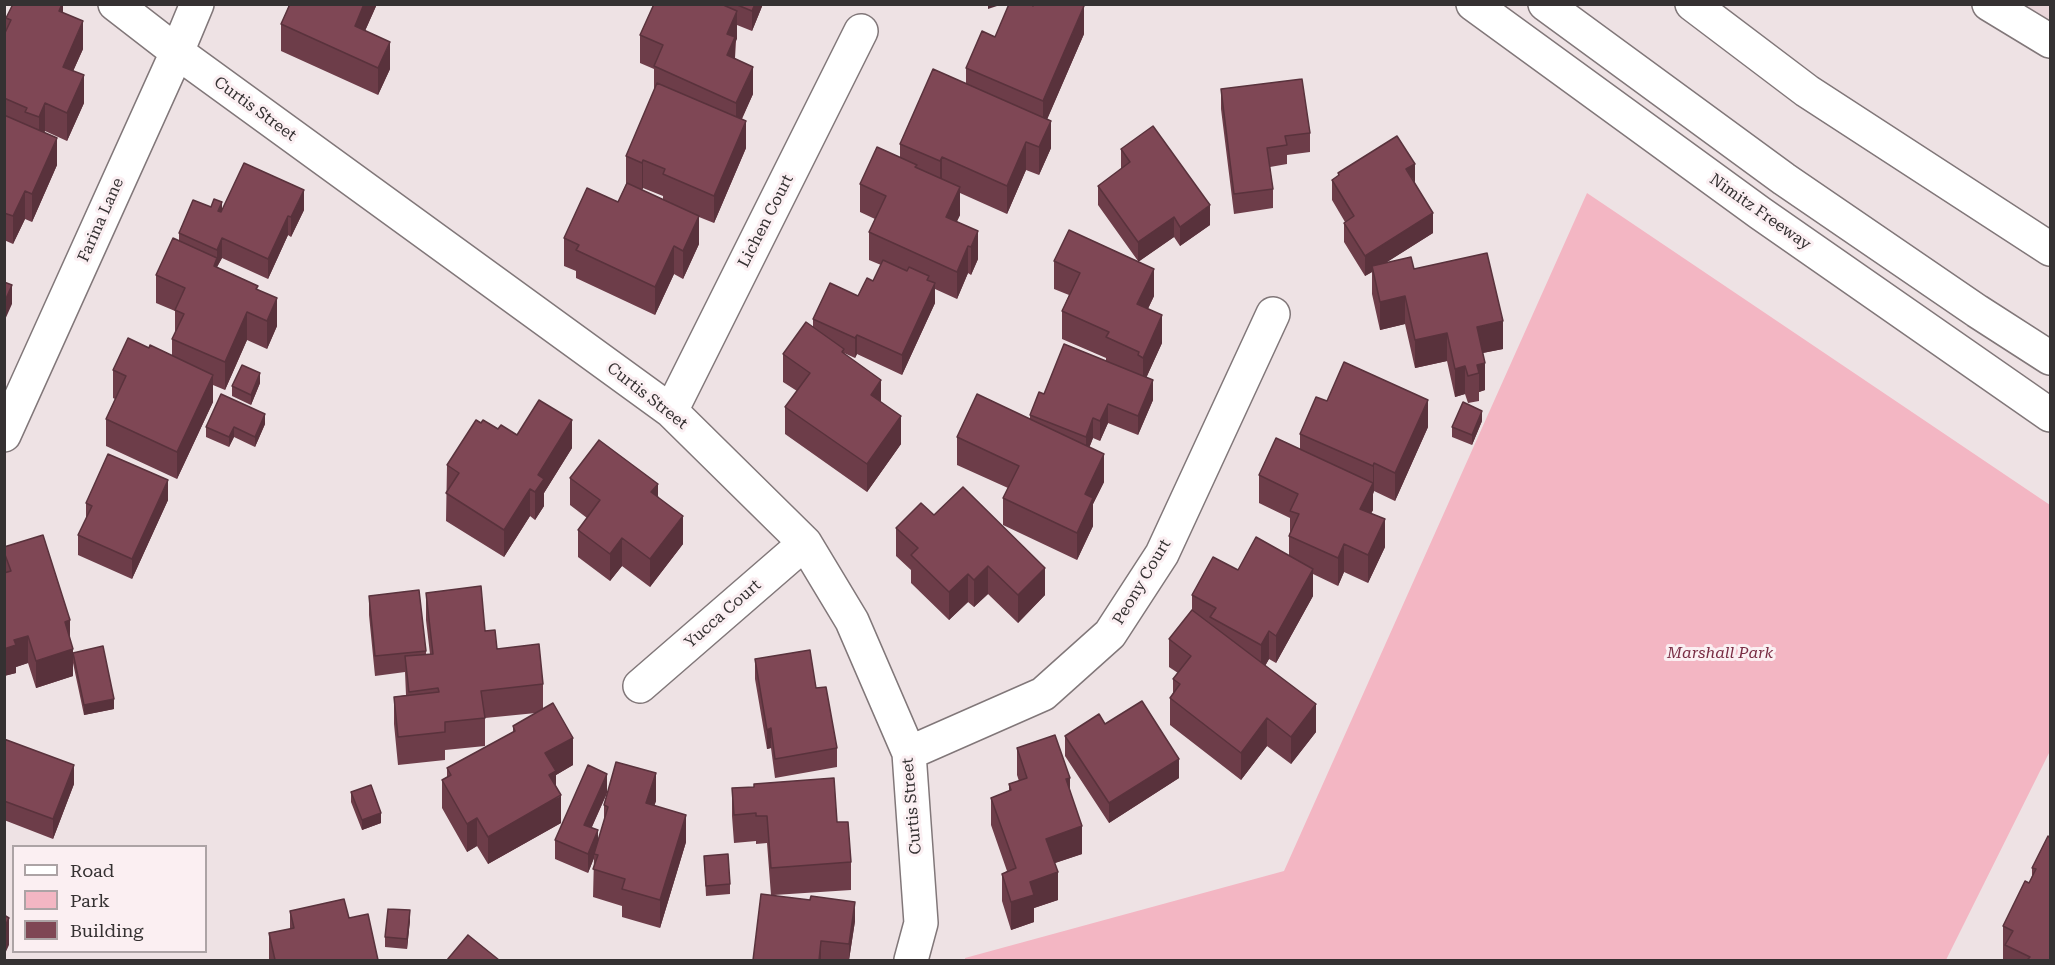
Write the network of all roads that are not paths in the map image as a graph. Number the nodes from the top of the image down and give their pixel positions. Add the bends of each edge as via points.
1 (115, 4) edge
2 (196, 4) edge
3 (1473, 4) edge
4 (1545, 4) edge
5 (1692, 4) edge
6 (1989, 4) edge
7 (861, 31) dead end
8 (2050, 41) edge
9 (177, 52) junction
10 (2050, 249) edge
11 (1273, 314) dead end
12 (2050, 358) edge
13 (670, 411) junction
14 (2050, 415) edge
15 (4, 435) edge
16 (805, 543) junction
17 (640, 686) dead end
18 (909, 753) junction
19 (911, 960) edge

1 - 9 main road, Curtis Street
2 - 9 main road, Farina Lane
3 - 14 main road, Nimitz Freeway via 1760,213
4 - 12 main road via 1784,179
5 - 10 main road via 1807,91
6 - 8 main road
7 - 13 main road, Lichen Court
9 - 13 main road, Curtis Street
9 - 15 main road, Farina Lane
11 - 18 main road, Peony Court via 1162,554 1110,634 1043,694
13 - 16 main road, Curtis Street
16 - 17 main road, Yucca Court
16 - 18 main road, Curtis Street via 852,621
18 - 19 main road, Curtis Street via 921,923

